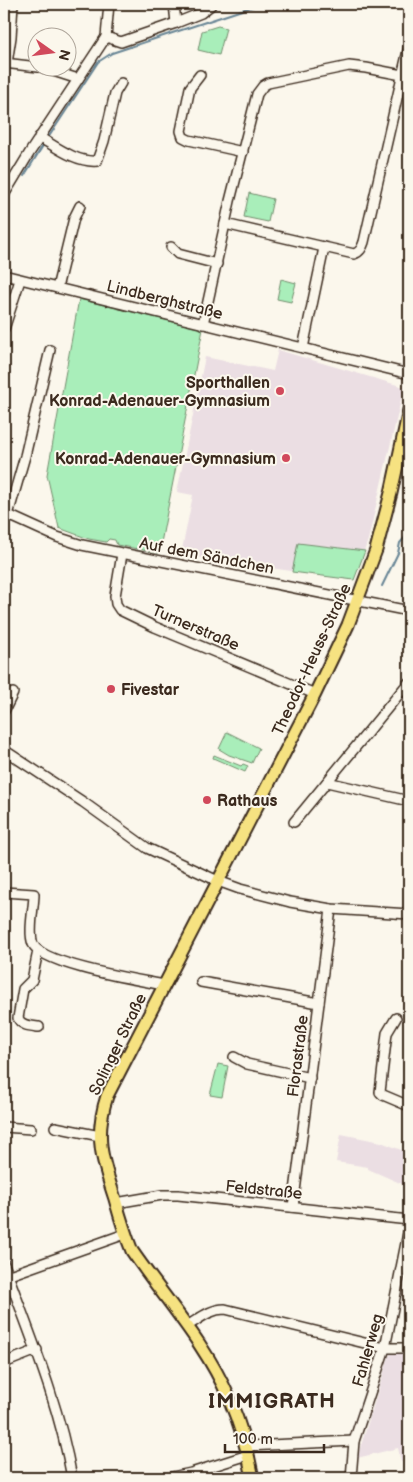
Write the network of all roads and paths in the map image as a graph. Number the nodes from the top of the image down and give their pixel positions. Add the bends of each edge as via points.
1 (13, 4) edge
2 (109, 4) edge
3 (174, 4) edge
4 (211, 5) dead end
5 (176, 23) junction
6 (106, 37) junction
7 (409, 46) edge
8 (5, 63) edge
9 (28, 66) edge
10 (200, 74) dead end
11 (402, 75) junction
12 (78, 78) joint
13 (120, 83) dead end
14 (39, 137) junction
15 (243, 152) junction
16 (4, 195) edge
17 (80, 206) dead end
18 (225, 224) junction
19 (171, 247) dead end
20 (324, 248) junction
21 (216, 264) junction
22 (4, 276) edge
23 (20, 280) junction
24 (57, 288) junction
25 (203, 324) junction
26 (4, 329) edge
27 (303, 348) junction
28 (50, 350) dead end
29 (409, 374) edge
30 (409, 410) edge
31 (6, 514) edge
32 (122, 554) junction
33 (358, 600) junction
34 (409, 611) edge
35 (407, 688) edge
36 (13, 693) dead end
37 (315, 694) junction
38 (4, 711) edge
39 (4, 750) edge
40 (328, 782) junction
41 (409, 801) edge
42 (294, 822) dead end
43 (218, 881) junction
44 (4, 892) edge
45 (331, 909) junction
46 (409, 914) edge
47 (38, 951) junction
48 (200, 982) dead end
49 (164, 985) junction
50 (319, 1003) junction
51 (396, 1018) dead end
52 (39, 1027) dead end
53 (234, 1057) dead end
54 (310, 1078) junction
55 (409, 1106) edge
56 (4, 1127) edge
57 (55, 1128) dead end
58 (31, 1129) dead end
59 (100, 1136) junction
60 (116, 1203) junction
61 (293, 1207) junction
62 (409, 1220) edge
63 (409, 1228) edge
64 (125, 1234) junction
65 (4, 1264) edge
66 (6, 1276) edge
67 (186, 1326) junction
68 (385, 1348) junction
69 (409, 1348) edge
70 (37, 1350) junction
71 (4, 1363) edge
72 (354, 1442) junction
73 (247, 1450) junction
74 (72, 1478) edge
75 (167, 1478) edge
76 (253, 1478) edge
77 (351, 1478) edge

1 - 8 street
2 - 6 street
3 - 5 street
4 - 5 street via 201,13
5 - 6 street via 121,42
6 - 12 street
7 - 11 street
8 - 9 street
10 - 15 street via 190,88 181,131 183,137
11 - 15 street via 349,66 268,83 257,94
11 - 20 street via 361,249 354,254
12 - 14 street
13 - 14 street via 97,161 87,162
14 - 16 street
15 - 18 street
17 - 24 street via 74,218
18 - 20 street
18 - 21 street
19 - 21 street via 178,254
20 - 27 street
21 - 25 street
22 - 23 street, Lindberghstraße
23 - 24 street, Lindberghstraße
23 - 26 street
24 - 25 street, Lindberghstraße
25 - 27 street, Lindberghstraße
27 - 29 street, Lindberghstraße
28 - 31 street
30 - 33 main road, Theodor-Heuss-Straße via 389,503
31 - 32 street, Auf dem Sändchen via 58,537
32 - 33 street, Auf dem Sändchen
32 - 37 street, Turnerstraße via 115,596 120,610
33 - 34 street, Auf dem Sändchen
33 - 37 main road, Theodor-Heuss-Straße
35 - 40 street
36 - 38 street
37 - 43 main road, Theodor-Heuss-Straße
39 - 43 street via 146,848
40 - 41 street
40 - 42 street
43 - 45 street via 286,901
43 - 49 main road, Solinger Straße
44 - 47 street via 34,894 32,937
45 - 46 street
45 - 50 street, Florastraße
47 - 49 street via 90,970
47 - 52 street via 32,980 23,989 18,1018 24,1024
48 - 50 street
49 - 59 main road, Solinger Straße via 107,1096
50 - 54 street, Florastraße
51 - 55 street via 387,1033 380,1092
53 - 54 street via 247,1064
54 - 61 street, Florastraße
56 - 58 street
57 - 59 street
59 - 60 main road, Solinger Straße
60 - 61 street, Feldstraße via 178,1195
60 - 64 main road, Solinger Straße
61 - 62 street, Feldstraße
63 - 68 street, Fahlerweg
64 - 66 street
64 - 67 main road, Solinger Straße via 132,1251
65 - 66 street
66 - 70 street
67 - 68 street via 217,1309 225,1309
67 - 73 main road, Solinger Straße via 228,1397
68 - 69 street
68 - 72 street, Fahlerweg
70 - 71 street
70 - 74 street via 58,1414
72 - 73 street
72 - 77 street, Fahlerweg
73 - 75 street via 191,1473
73 - 76 main road, Solinger Straße

